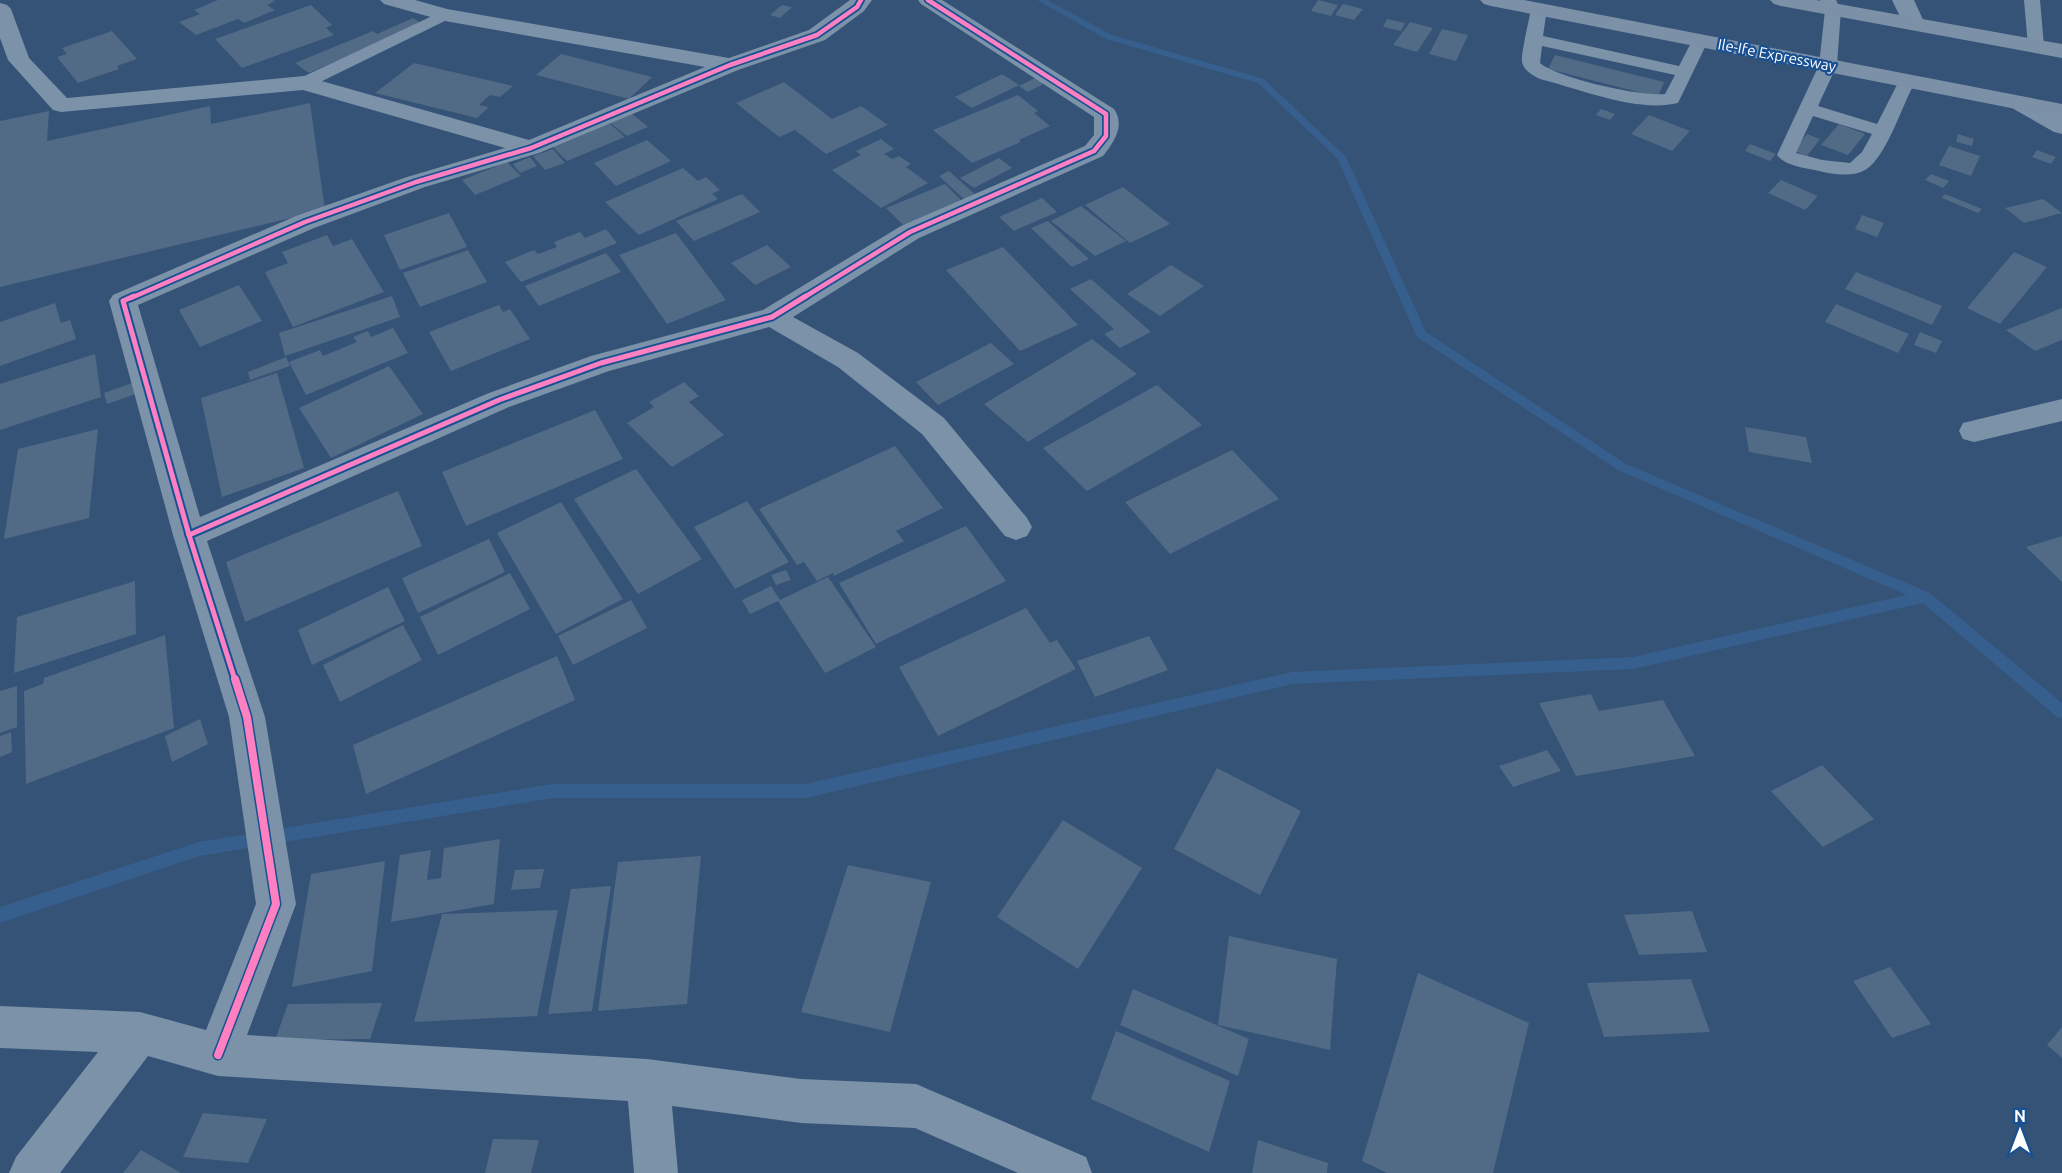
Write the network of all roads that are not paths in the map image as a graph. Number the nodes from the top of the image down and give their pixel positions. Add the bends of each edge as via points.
1 (391, 0) edge
2 (861, 0) edge
3 (928, 0) edge
4 (1491, 0) edge
5 (1780, 0) edge
6 (1903, 0) edge
7 (2032, 0) edge
8 (1830, 5) edge
9 (0, 9) edge
10 (1539, 9) junction
11 (445, 15) junction
12 (1914, 24) junction
13 (1534, 39) junction
14 (1700, 41) junction
15 (2036, 46) junction
16 (2062, 51) edge
17 (9, 62) edge
18 (1827, 65) junction
19 (730, 66) junction
20 (1685, 72) junction
21 (1907, 81) junction
22 (304, 83) junction
23 (2020, 103) junction
24 (1807, 109) junction
25 (2062, 111) edge
26 (2062, 127) edge
27 (1882, 131) junction
28 (531, 148) junction
29 (772, 317) junction
30 (2062, 410) edge
31 (1974, 431) dead end
32 (1016, 527) dead end
33 (189, 535) junction
34 (0, 1027) edge
35 (140, 1033) junction
36 (218, 1055) junction
37 (646, 1081) junction
38 (32, 1173) edge
39 (656, 1173) edge
40 (1070, 1173) edge

1 - 11 street
2 - 19 street via 857,8 817,35
3 - 29 street via 1106,114 1106,136 1094,151 910,232
4 - 10 highway, Ile-Ife Expressway
5 - 8 highway
6 - 12 street
7 - 15 lane
8 - 12 highway
8 - 18 lane
9 - 17 street
10 - 13 lane
10 - 14 highway, Ile-Ife Expressway
11 - 19 street
11 - 22 lane
12 - 15 highway
13 - 20 lane
13 - 20 lane via 1531,63 1546,75 1647,99 1672,99
14 - 18 highway, Ile-Ife Expressway
14 - 20 lane
15 - 16 highway
17 - 22 street via 61,105
18 - 21 highway, Ile-Ife Expressway
18 - 24 lane
19 - 28 street
21 - 23 highway, Ile-Ife Expressway
21 - 27 lane via 1897,94
22 - 28 street
23 - 25 highway, Ile-Ife Expressway
23 - 26 street
24 - 27 lane
24 - 27 lane via 1786,155 1809,164 1849,170 1860,167
28 - 33 street via 416,182 305,222 123,301
29 - 32 street via 848,360 933,426
29 - 33 street via 601,363 499,400
30 - 31 street
33 - 36 street via 247,717 276,904
34 - 35 street
35 - 36 street
35 - 38 street
36 - 37 street
37 - 39 street
37 - 40 street via 801,1101 916,1106

